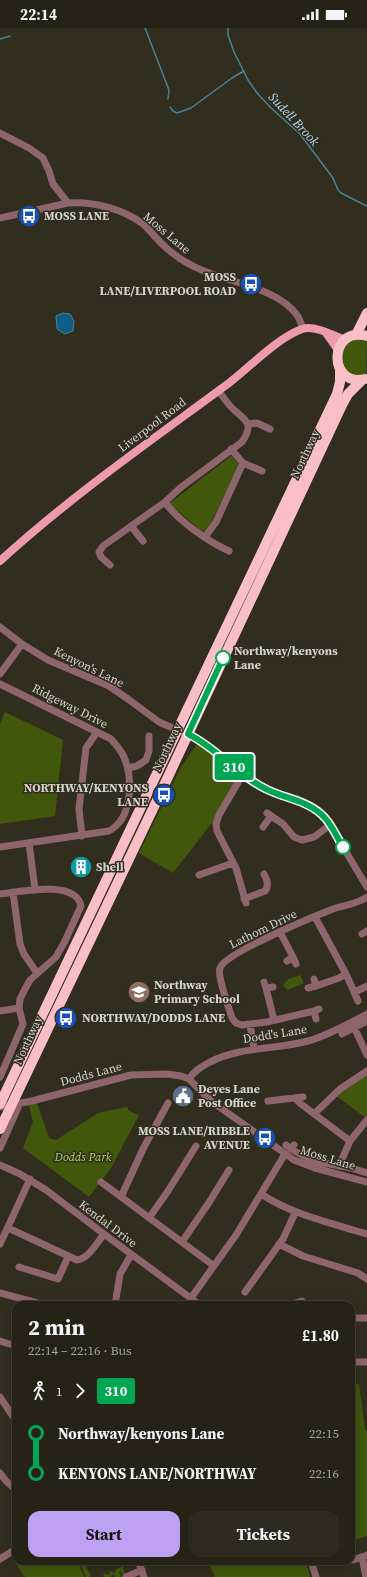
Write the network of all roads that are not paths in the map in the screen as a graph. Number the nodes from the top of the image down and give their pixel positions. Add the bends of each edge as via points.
1 (0, 133) edge
2 (68, 203) junction
3 (0, 218) edge
4 (367, 313) edge
5 (303, 329) junction
6 (326, 333) junction
7 (356, 335) junction
8 (367, 336) edge
9 (345, 340) junction
10 (338, 350) junction
11 (340, 369) junction
12 (365, 379) edge
13 (218, 391) junction
14 (248, 424) junction
15 (270, 429) dead end
16 (231, 449) junction
17 (243, 463) junction
18 (262, 472) dead end
19 (164, 502) junction
20 (131, 526) junction
21 (205, 537) junction
22 (142, 541) dead end
23 (229, 551) dead end
24 (0, 561) edge
25 (110, 565) dead end
26 (0, 627) edge
27 (22, 644) junction
28 (0, 674) edge
29 (0, 684) edge
30 (178, 730) junction
31 (97, 732) junction
32 (188, 734) junction
33 (149, 736) dead end
34 (128, 768) junction
35 (243, 774) junction
36 (330, 825) junction
37 (262, 829) dead end
38 (82, 836) junction
39 (29, 843) junction
40 (0, 847) edge
41 (234, 863) junction
42 (201, 871) dead end
43 (267, 876) dead end
44 (367, 887) edge
45 (35, 889) junction
46 (13, 892) junction
47 (0, 894) edge
48 (367, 896) edge
49 (315, 917) junction
50 (280, 932) junction
51 (292, 961) dead end
52 (37, 973) junction
53 (346, 974) junction
54 (268, 986) dead end
55 (367, 986) edge
56 (308, 988) dead end
57 (355, 992) junction
58 (358, 1001) dead end
59 (19, 1008) junction
60 (0, 1011) edge
61 (367, 1014) edge
62 (316, 1019) dead end
63 (274, 1020) junction
64 (367, 1021) edge
65 (250, 1024) junction
66 (354, 1028) junction
67 (342, 1034) dead end
68 (254, 1049) junction
69 (367, 1055) edge
70 (367, 1071) edge
71 (0, 1077) edge
72 (189, 1079) junction
73 (303, 1097) dead end
74 (295, 1098) junction
75 (271, 1101) dead end
76 (16, 1104) junction
77 (165, 1105) dead end
78 (0, 1106) edge
79 (314, 1114) junction
80 (0, 1118) edge
81 (367, 1120) edge
82 (0, 1129) edge
83 (350, 1141) junction
84 (196, 1146) dead end
85 (290, 1146) dead end
86 (0, 1148) edge
87 (285, 1154) junction
88 (0, 1165) edge
89 (317, 1165) junction
90 (339, 1166) junction
91 (229, 1170) dead end
92 (367, 1173) edge
93 (30, 1179) junction
94 (101, 1182) dead end
95 (367, 1182) edge
96 (261, 1194) junction
97 (121, 1197) junction
98 (295, 1213) junction
99 (149, 1218) junction
100 (8, 1228) junction
101 (104, 1234) junction
102 (367, 1234) edge
103 (182, 1242) junction
104 (0, 1244) edge
105 (279, 1244) junction
106 (132, 1255) junction
107 (68, 1257) junction
108 (214, 1266) junction
109 (19, 1267) dead end
110 (367, 1279) edge
111 (246, 1292) dead end
112 (0, 1293) edge
113 (191, 1298) junction
114 (31, 1301) edge
115 (116, 1301) edge
116 (195, 1301) edge
117 (355, 1318) edge
118 (367, 1318) edge
119 (0, 1341) edge
120 (12, 1345) edge
121 (355, 1362) edge
122 (367, 1362) edge
123 (0, 1397) edge
124 (12, 1415) edge
125 (0, 1473) edge
126 (12, 1486) edge
127 (12, 1552) edge
128 (364, 1556) edge
129 (0, 1559) edge
130 (312, 1565) edge
131 (143, 1574) edge
132 (126, 1577) edge
133 (316, 1577) edge
134 (366, 1577) edge

1 - 2 street via 43,158 53,184
2 - 3 street, Moss Lane
2 - 5 street, Moss Lane via 101,205 134,219 143,224 184,262 267,293 283,302 297,314
4 - 7 highway
5 - 6 main road via 317,329
5 - 13 main road, Liverpool Road via 275,346
6 - 9 main road
6 - 10 main road
7 - 8 highway
7 - 9 highway
9 - 10 highway
10 - 11 highway, Northway via 337,360
11 - 12 highway via 354,379
11 - 30 highway, Northway via 337,394
12 - 32 highway, Northway via 348,394 343,403
13 - 14 street
13 - 24 main road, Liverpool Road via 49,518
14 - 15 street via 257,423
14 - 16 street via 242,442
16 - 17 street
16 - 19 street
17 - 18 street
17 - 21 street via 216,522
19 - 20 street
19 - 21 street via 170,510
20 - 22 street
20 - 25 street via 103,546 99,552
21 - 23 street
26 - 27 street, Kenyon's Lane
27 - 28 street
27 - 30 street, Kenyon's Lane via 48,660 109,686 155,719
29 - 31 street, Ridgeway Drive
30 - 32 street, Kenyon's Lane
30 - 78 highway, Northway
31 - 34 street, Ridgeway Drive via 116,744
31 - 38 street via 86,748 78,809
32 - 35 street, Kenyon's Lane via 204,743
32 - 76 highway, Northway
33 - 34 street via 146,760
34 - 38 street, Ridgeway Drive via 128,798 119,824 109,831
35 - 36 street, Kenyon's Lane via 267,790 314,808
35 - 41 street via 216,824 217,831
36 - 37 street via 314,837 302,840 294,837 283,824 269,815
36 - 44 street, Kenyon's Lane
38 - 39 street, Ridgeway Drive
39 - 40 street, Ridgeway Drive
39 - 45 street
41 - 42 street
41 - 43 street via 245,901 265,891 268,885
45 - 46 street
45 - 52 street, Northway via 51,888 63,891 76,896 81,906 56,957
46 - 47 street
46 - 52 street via 20,944
48 - 49 street, Lathom Drive
49 - 50 street, Lathom Drive
49 - 53 street
50 - 51 street
50 - 65 street, Lathom Drive via 228,958 220,967 232,1018 238,1024
52 - 59 street, Northway via 24,991
53 - 56 street via 339,978 315,982
53 - 57 street
54 - 63 street
55 - 57 street
57 - 58 street
59 - 60 street
59 - 71 street, Northway via 23,1024
61 - 68 street, Dodd's Lane via 319,1038 290,1045
62 - 63 street via 316,1010
63 - 65 street
64 - 66 street
65 - 68 street
66 - 67 street
66 - 69 street
68 - 72 street, Dodd's Lane via 222,1056 198,1069
70 - 79 street via 340,1089
72 - 76 street, Dodds Lane via 174,1074 139,1074
72 - 87 street, Moss Lane via 211,1101
73 - 74 street
74 - 75 street
74 - 79 street
76 - 78 street, Dodds Lane
76 - 80 highway via 5,1110
76 - 82 highway, Northway
76 - 86 street, Northway
77 - 97 street
79 - 83 street
81 - 83 street
83 - 90 street
84 - 99 street
85 - 89 street, Moss Lane
87 - 89 street, Moss Lane via 300,1163
87 - 96 street
88 - 93 street, Kendal Drive
89 - 90 street
89 - 95 street, Moss Lane
90 - 92 street
91 - 103 street
93 - 100 street
93 - 101 street, Kendal Drive
94 - 97 street
96 - 98 street
96 - 108 street
97 - 99 street
98 - 102 street
98 - 105 street via 288,1231
99 - 103 street
100 - 104 street
100 - 107 street
101 - 106 street, Kendal Drive
101 - 107 street via 82,1259
103 - 108 street
105 - 110 street via 303,1256 358,1273
105 - 111 street
106 - 113 street, Kendal Drive
106 - 115 street via 120,1274
107 - 109 street via 58,1280
108 - 113 street
112 - 114 street
113 - 116 street, Kendal Drive
117 - 118 street
119 - 120 street
121 - 122 street
123 - 124 street
125 - 126 street
127 - 129 street
128 - 134 street
130 - 133 street
131 - 132 street

